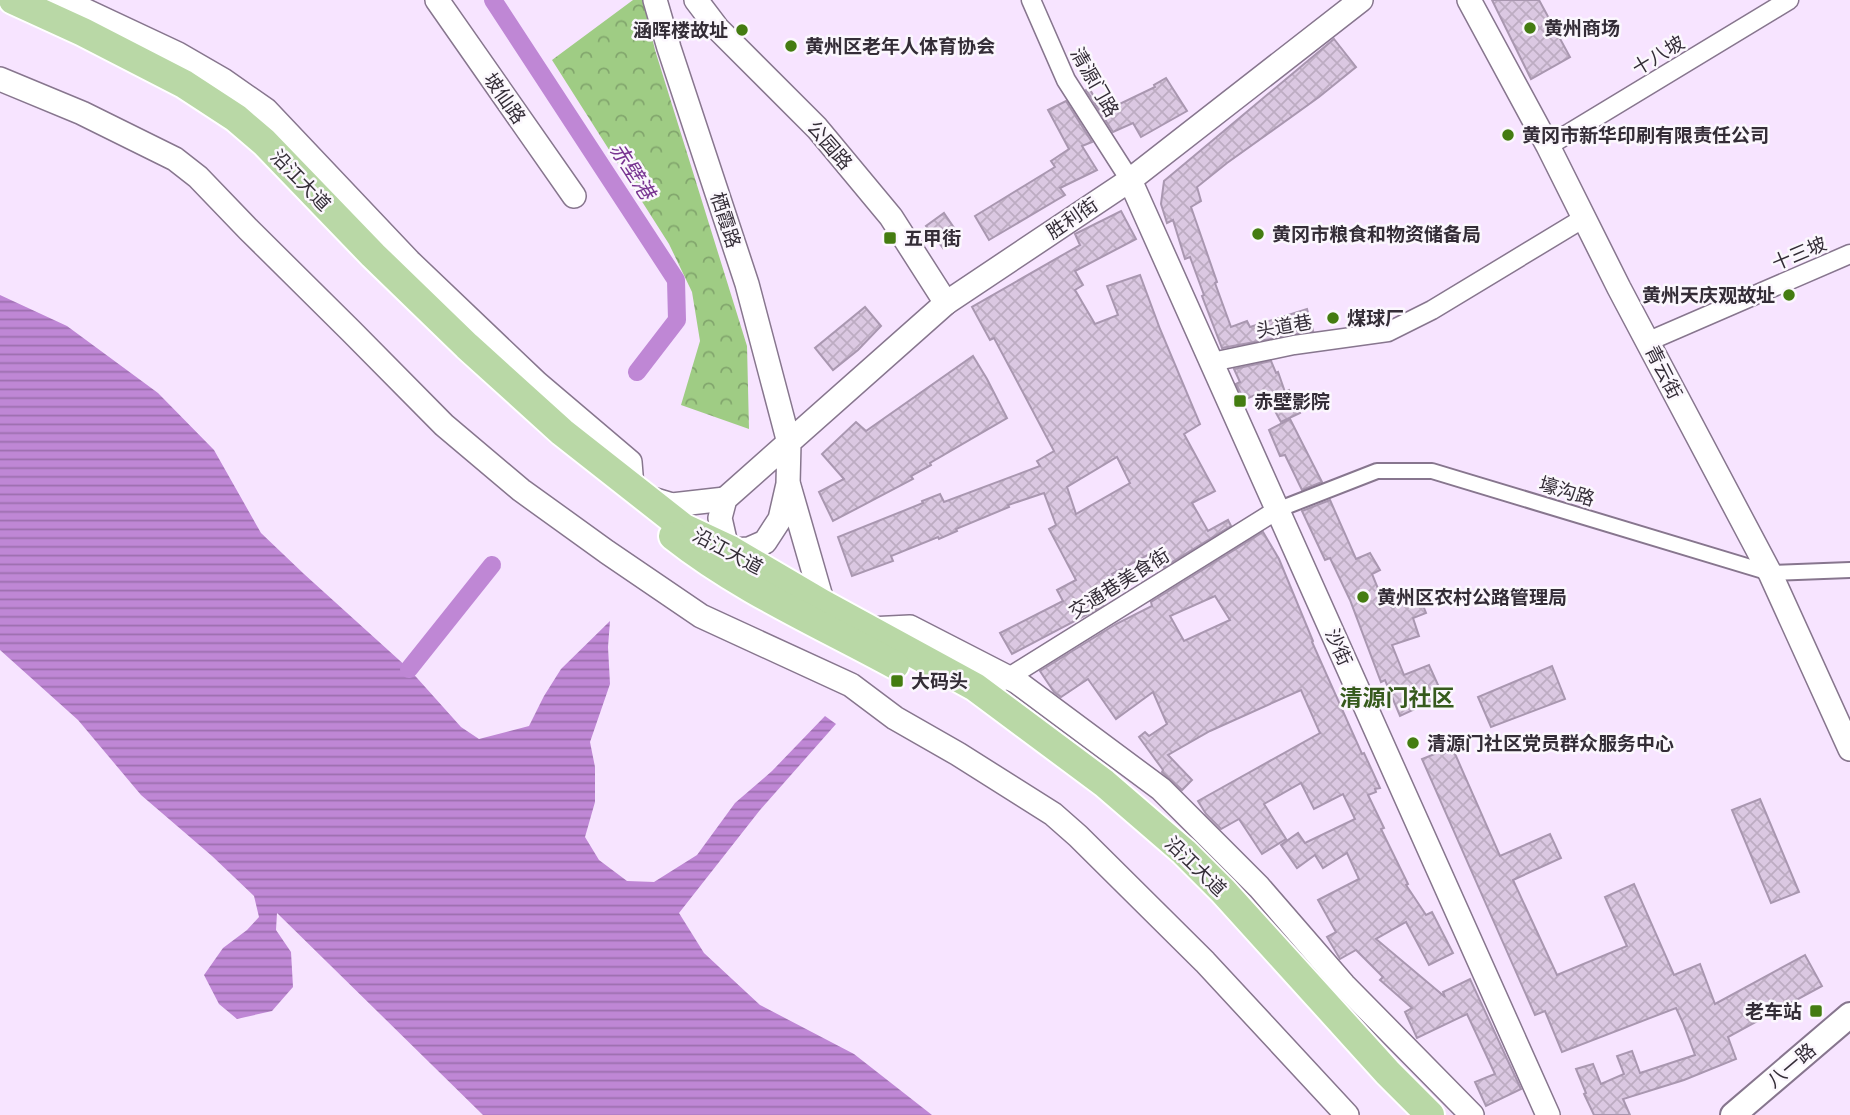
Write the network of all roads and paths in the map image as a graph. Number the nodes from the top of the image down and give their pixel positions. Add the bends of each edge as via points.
1 (13, 0) edge
2 (63, 0) edge
3 (437, 0) edge
4 (655, 0) edge
5 (696, 0) edge
6 (1031, 0) edge
7 (1361, 0) edge
8 (1469, 0) edge
9 (1789, 0) edge
10 (0, 11) edge
11 (0, 79) edge
12 (1548, 146) junction
13 (1129, 180) junction
14 (575, 195) dead end
15 (1584, 218) junction
16 (1850, 254) edge
17 (946, 303) junction
18 (1649, 341) junction
19 (1212, 362) junction
20 (789, 443) junction
21 (788, 484) junction
22 (638, 492) junction
23 (725, 499) junction
24 (1277, 510) junction
25 (731, 550) junction
26 (692, 552) junction
27 (1850, 570) edge
28 (1770, 573) junction
29 (823, 604) junction
30 (869, 629) junction
31 (1008, 677) junction
32 (983, 693) junction
33 (1850, 749) edge
34 (1850, 1015) edge
35 (1347, 1115) edge
36 (1406, 1115) edge
37 (1430, 1115) edge
38 (1472, 1115) edge
39 (1548, 1115) edge
40 (1733, 1115) edge

1 - 22 main road, 沿江大道 via 184,84 236,118 467,346 562,432
2 - 22 street via 178,54 265,110 409,261 537,383 630,462
3 - 14 street, 坡仙路
4 - 20 street, 栖霞路 via 747,284
5 - 17 street, 公园路 via 817,128 891,217
6 - 13 street, 清源门路 via 1066,80
7 - 13 street, 胜利街
8 - 12 street, 青云街
9 - 12 street, 十八坡
10 - 26 main road, 沿江大道 via 157,87 235,139 510,405
11 - 35 street via 82,113 183,165 444,425 521,490 607,552 701,616 851,685 895,718 1053,814 1205,962
12 - 15 street, 青云街
13 - 17 street, 胜利街
13 - 19 street, 沙街
15 - 18 street, 青云街
15 - 19 street, 头道巷 via 1388,332
16 - 18 street, 十三坡
17 - 20 street, 胜利街
18 - 28 street, 青云街
19 - 24 street, 沙街
20 - 21 street, 栖霞路
20 - 23 street, 胜利街
21 - 25 street via 780,519 765,542
21 - 29 street
22 - 23 street via 672,505
22 - 25 main road, 沿江大道 via 684,528
23 - 25 street via 720,517
24 - 28 street, 壕沟路 via 1377,471 1432,471
24 - 31 street, 交通巷美食街
24 - 39 street, 沙街
25 - 26 street
25 - 29 main road, 沿江大道
26 - 36 main road, 沿江大道 via 976,709 1064,770 1151,844
27 - 28 street, 壕沟路
28 - 33 street, 青云街
29 - 30 main road, 沿江大道
30 - 31 street via 910,627
30 - 32 main road, 沿江大道
31 - 32 street, 交通巷美食街
31 - 38 street via 1161,789
32 - 37 main road, 沿江大道 via 1104,783 1184,852
34 - 40 main road, 八一路

